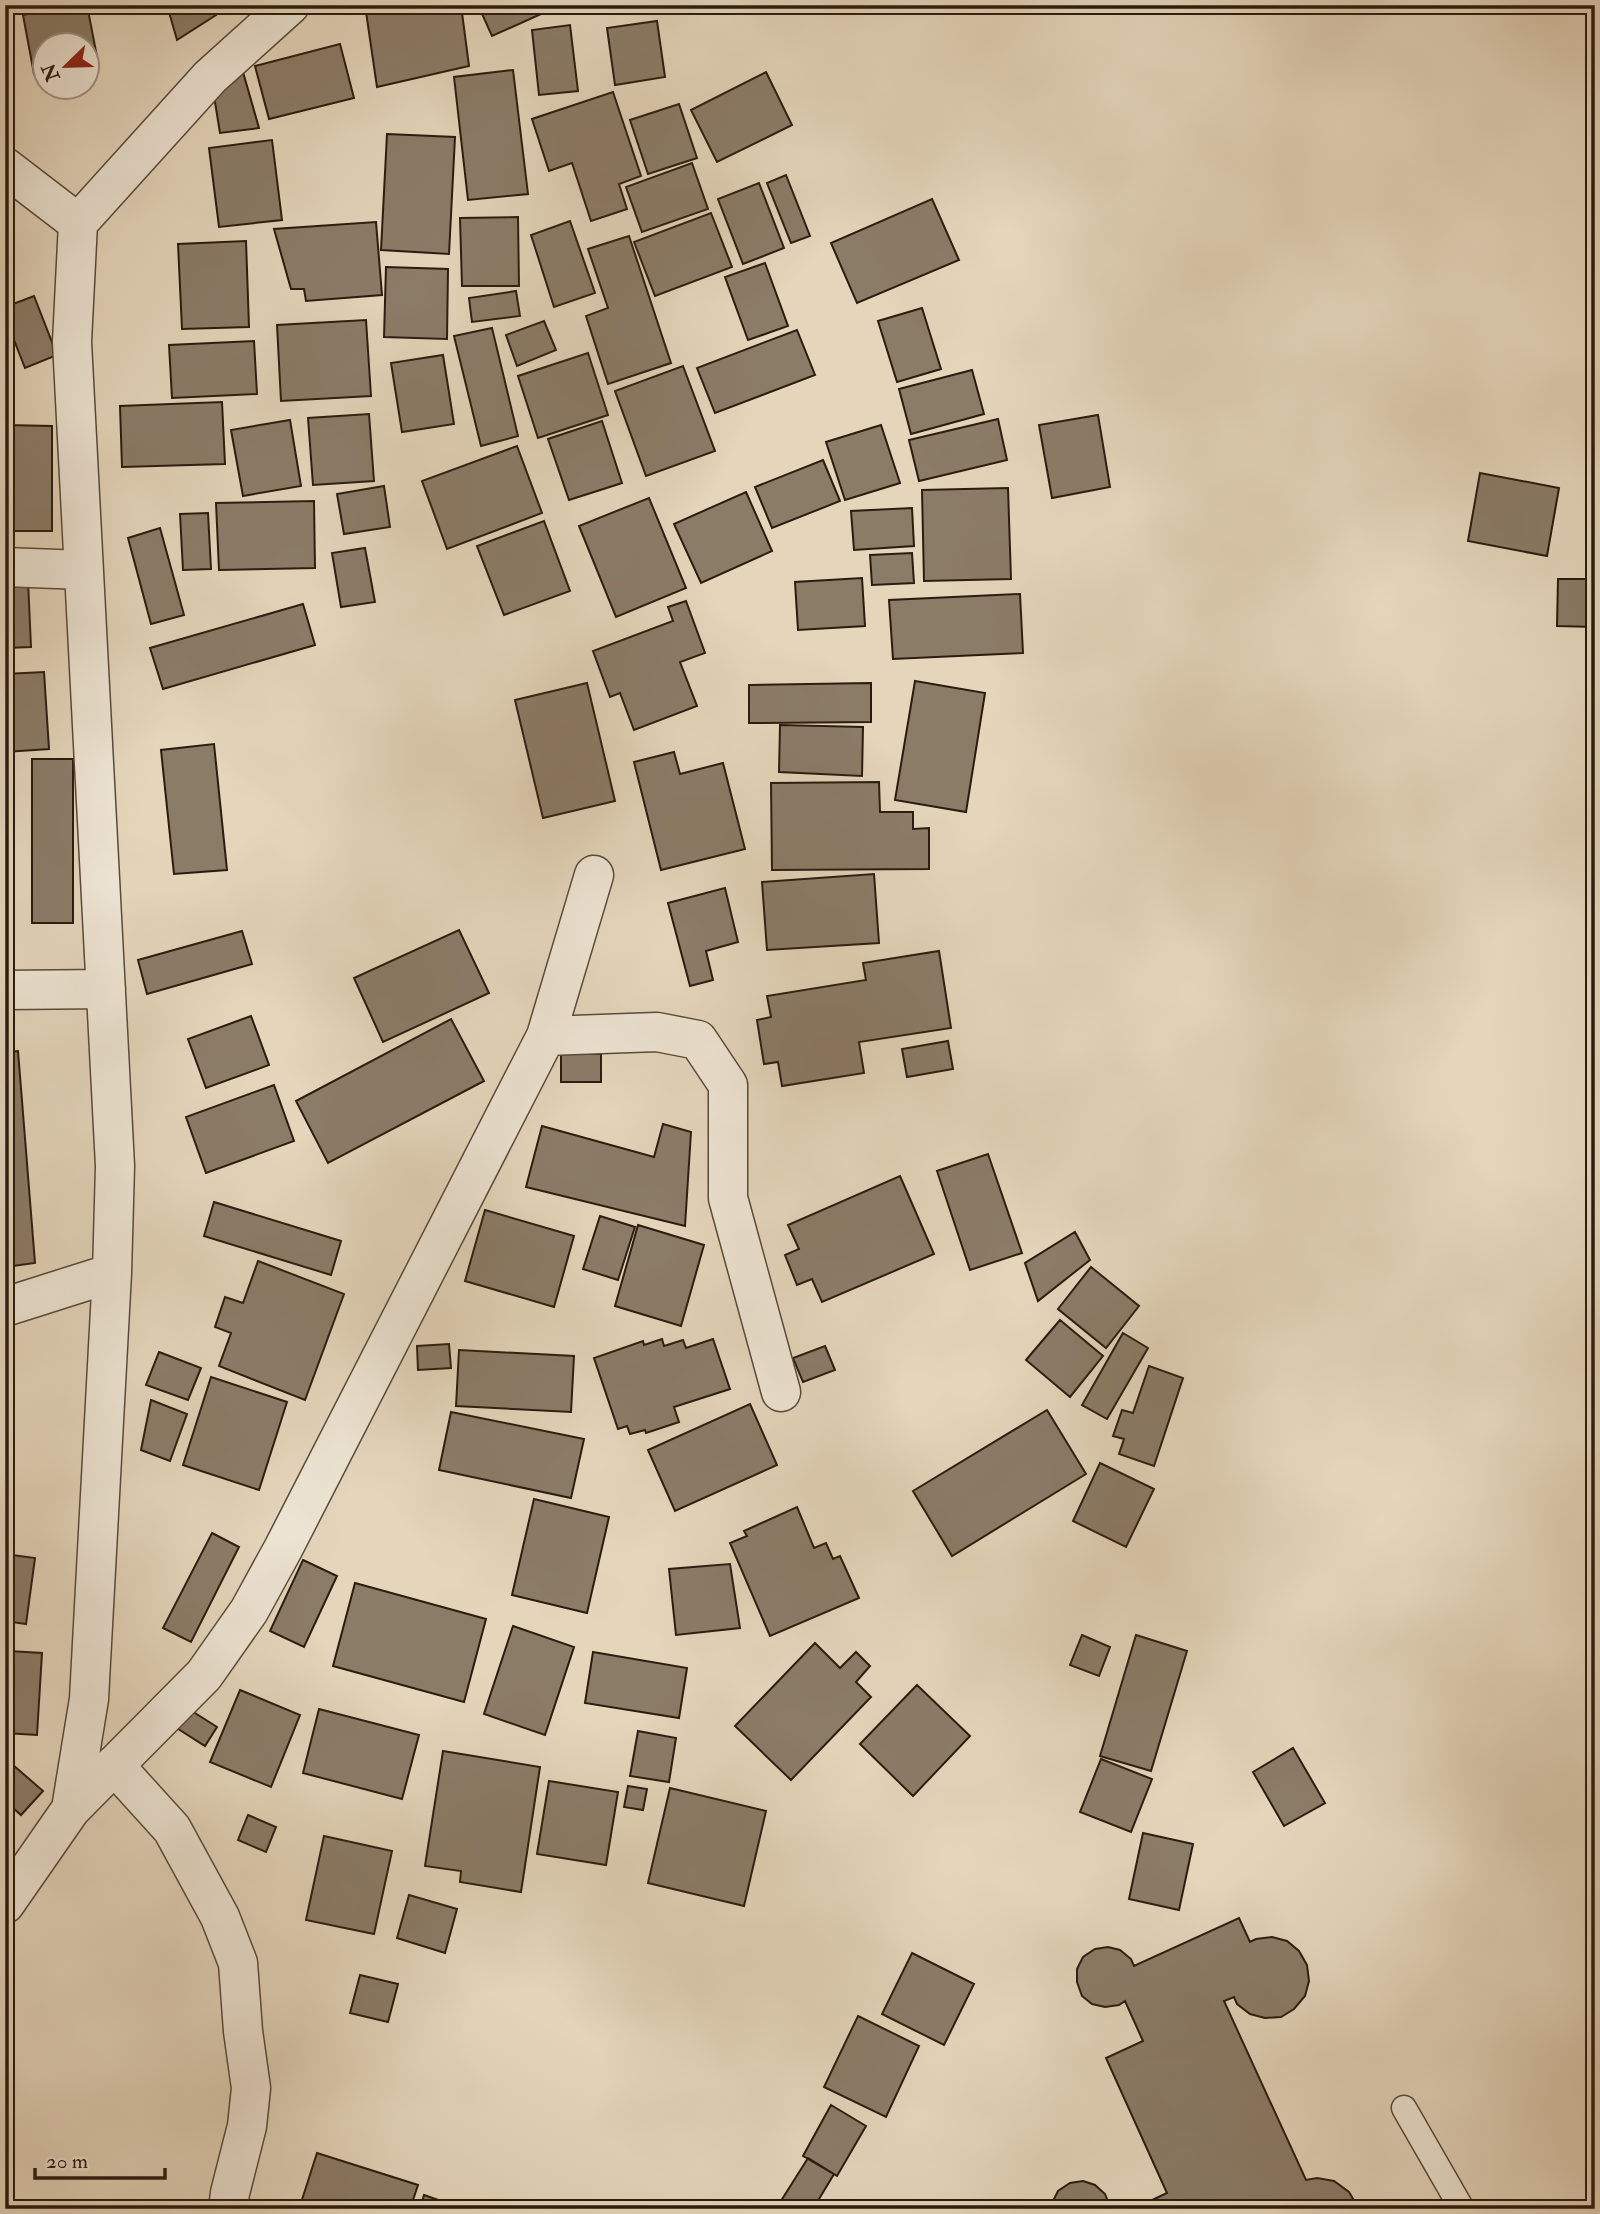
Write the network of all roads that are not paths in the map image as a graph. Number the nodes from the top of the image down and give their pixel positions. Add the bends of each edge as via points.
1 (290, 5) edge
2 (5, 167) edge
3 (78, 223) junction
4 (5, 567) edge
5 (83, 570) junction
6 (594, 875) dead end
7 (106, 989) junction
8 (5, 990) edge
9 (545, 1036) junction
10 (111, 1273) junction
11 (5, 1307) edge
12 (781, 1392) dead end
13 (114, 1765) junction
14 (71, 1809) junction
15 (5, 1904) edge
16 (1404, 2108) dead end
17 (229, 2209) edge
18 (1462, 2209) edge

1 - 3 street via 210,77
2 - 3 street
3 - 5 street via 72,342
4 - 5 street
5 - 7 street
6 - 9 street
7 - 8 street
7 - 10 street via 115,1166
9 - 12 street via 657,1032 698,1040 729,1085 728,1198
9 - 13 street via 248,1611 204,1675
10 - 11 street
10 - 14 street via 89,1699
13 - 14 street
13 - 17 street via 172,1829 220,1917 238,1963 251,2088
14 - 15 street
16 - 18 lane

